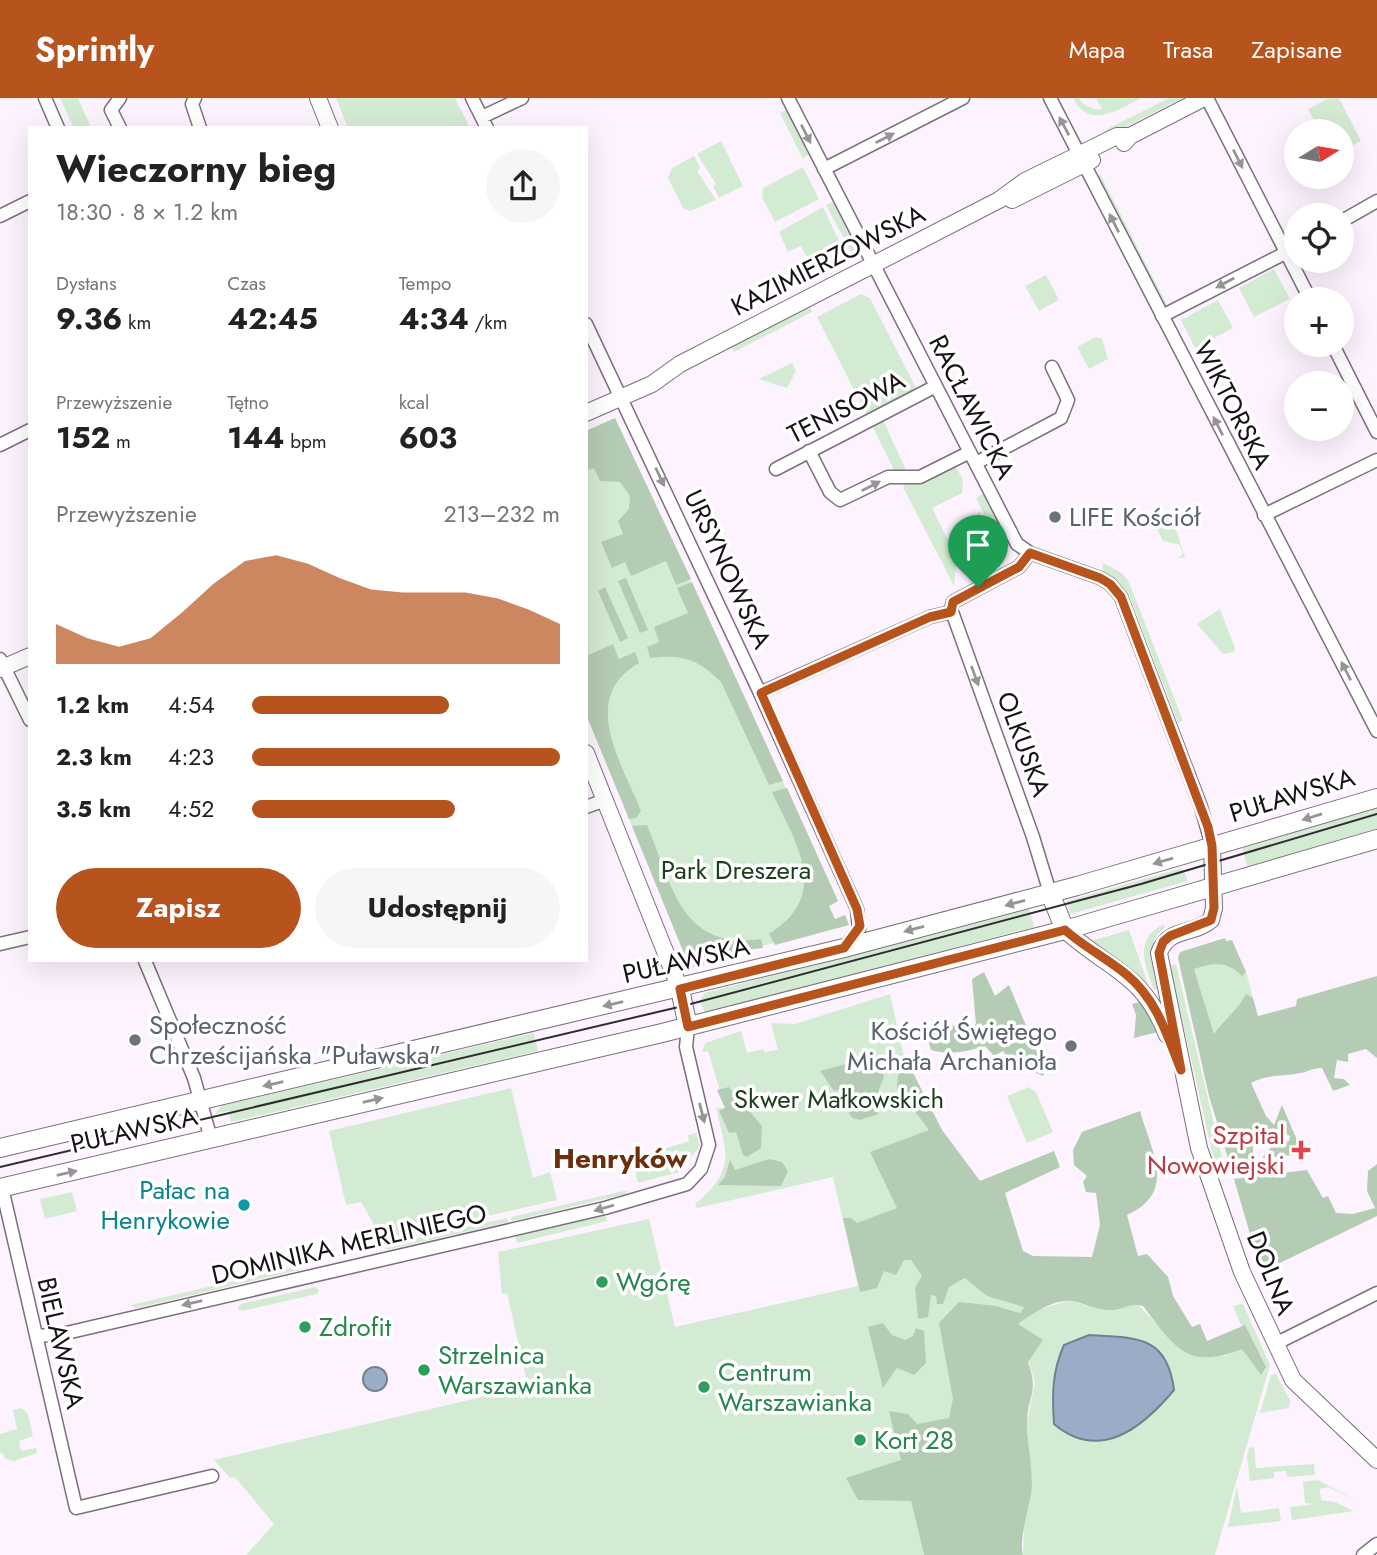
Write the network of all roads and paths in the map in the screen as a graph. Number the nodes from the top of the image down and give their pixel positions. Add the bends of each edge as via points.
1 (45, 98) edge
2 (120, 98) edge
3 (194, 98) edge
4 (318, 98) edge
5 (472, 98) edge
6 (522, 98) edge
7 (788, 98) edge
8 (963, 98) edge
9 (1050, 98) edge
10 (1206, 98) edge
11 (108, 104) edge
12 (485, 123) edge
13 (57, 126) edge
14 (119, 126) edge
15 (199, 126) edge
16 (329, 126) edge
17 (1082, 159) junction
18 (824, 169) junction
19 (1377, 201) edge
20 (28, 202) edge
21 (1354, 214) edge
22 (0, 216) edge
23 (1284, 237) edge
24 (1284, 253) edge
25 (873, 264) junction
26 (1162, 316) junction
27 (588, 328) edge
28 (1339, 357) edge
29 (1052, 367) dead end
30 (936, 386) junction
31 (621, 393) junction
32 (588, 401) edge
33 (588, 412) edge
34 (28, 431) edge
35 (1377, 432) edge
36 (0, 445) edge
37 (809, 451) junction
38 (973, 458) junction
39 (1377, 460) edge
40 (776, 469) dead end
41 (1264, 515) junction
42 (1030, 553) junction
43 (951, 612) junction
44 (28, 657) edge
45 (1, 665) edge
46 (761, 693) junction
47 (28, 716) edge
48 (1377, 731) edge
49 (588, 758) edge
50 (1377, 797) edge
51 (606, 800) junction
52 (588, 806) edge
53 (1377, 839) edge
54 (1212, 846) junction
55 (1214, 888) junction
56 (1050, 893) junction
57 (1065, 930) junction
58 (28, 937) edge
59 (0, 944) edge
60 (844, 948) junction
61 (145, 962) edge
62 (680, 989) junction
63 (688, 1027) junction
64 (1181, 1070) junction
65 (202, 1101) junction
66 (211, 1139) junction
67 (0, 1148) edge
68 (1, 1188) edge
69 (1377, 1293) edge
70 (37, 1336) junction
71 (1275, 1344) junction
72 (1377, 1460) edge
73 (212, 1476) dead end
74 (1377, 1544) edge
75 (1363, 1555) edge

1 - 13 street
2 - 11 street
3 - 15 street
4 - 16 street
5 - 12 street
6 - 12 street
7 -> 18 street, RACŁAWICKA
18 -> 8 street
17 -> 9 street, WIKTORSKA
10 - 17 street, KAZIMIERZOWSKA via 1130,135 1121,145
10 -> 23 street
11 - 14 street
17 - 25 street, KAZIMIERZOWSKA via 1009,201 999,200
26 -> 17 street, WIKTORSKA
18 - 25 street, RACŁAWICKA
19 - 21 street
20 - 22 street
24 -> 26 street
25 - 30 street, RACŁAWICKA
25 - 31 street, KAZIMIERZOWSKA via 680,364 652,384
41 -> 26 street, WIKTORSKA
27 - 31 street, URSYNOWSKA
28 - 35 street
29 - 38 street via 1068,400 1061,418
30 - 37 street, TENISOWA
30 - 38 street, RACŁAWICKA
31 - 32 street
31 - 33 street
31 -> 46 street, URSYNOWSKA
34 - 36 street
37 -> 38 street via 830,492 840,500 888,477 920,477
37 - 40 street, TENISOWA
38 - 42 street, RACŁAWICKA via 1017,544
39 - 41 street
48 -> 41 street, WIKTORSKA
42 - 43 street via 1019,567 953,602
42 - 54 street via 1100,578 1121,597
43 - 46 street via 930,617
43 -> 56 street, OLKUSKA
44 - 45 street
45 - 47 street
46 - 60 street, URSYNOWSKA via 859,912 859,929
49 - 51 street
50 -> 54 main road, PUŁAWSKA
51 - 52 street
51 - 62 street
53 - 55 main road, PUŁAWSKA
54 - 55 street
54 -> 56 main road, PUŁAWSKA
55 - 57 main road, PUŁAWSKA
55 - 64 street, DOLNA via 1211,920 1170,936 1159,953
56 - 57 main road
56 -> 60 main road, PUŁAWSKA
57 - 63 main road, PUŁAWSKA
57 - 64 street, DOLNA via 1143,991 1158,1011
58 - 59 street
60 - 62 main road, PUŁAWSKA
61 - 65 street
62 - 63 main road
62 -> 65 main road, PUŁAWSKA
66 -> 63 main road, PUŁAWSKA
63 -> 70 street, DOMINIKA MERLINIEGO via 686,1047 709,1145 705,1162 687,1184 542,1223 62,1334
64 - 71 street, DOLNA via 1209,1180 1242,1272
65 - 66 street
65 - 67 main road, PUŁAWSKA
68 -> 66 main road, PUŁAWSKA
68 - 70 street, BIELAWSKA
69 - 71 street
70 - 73 street, BIELAWSKA via 76,1508
71 - 72 street, DOLNA via 1293,1380
74 - 75 street

